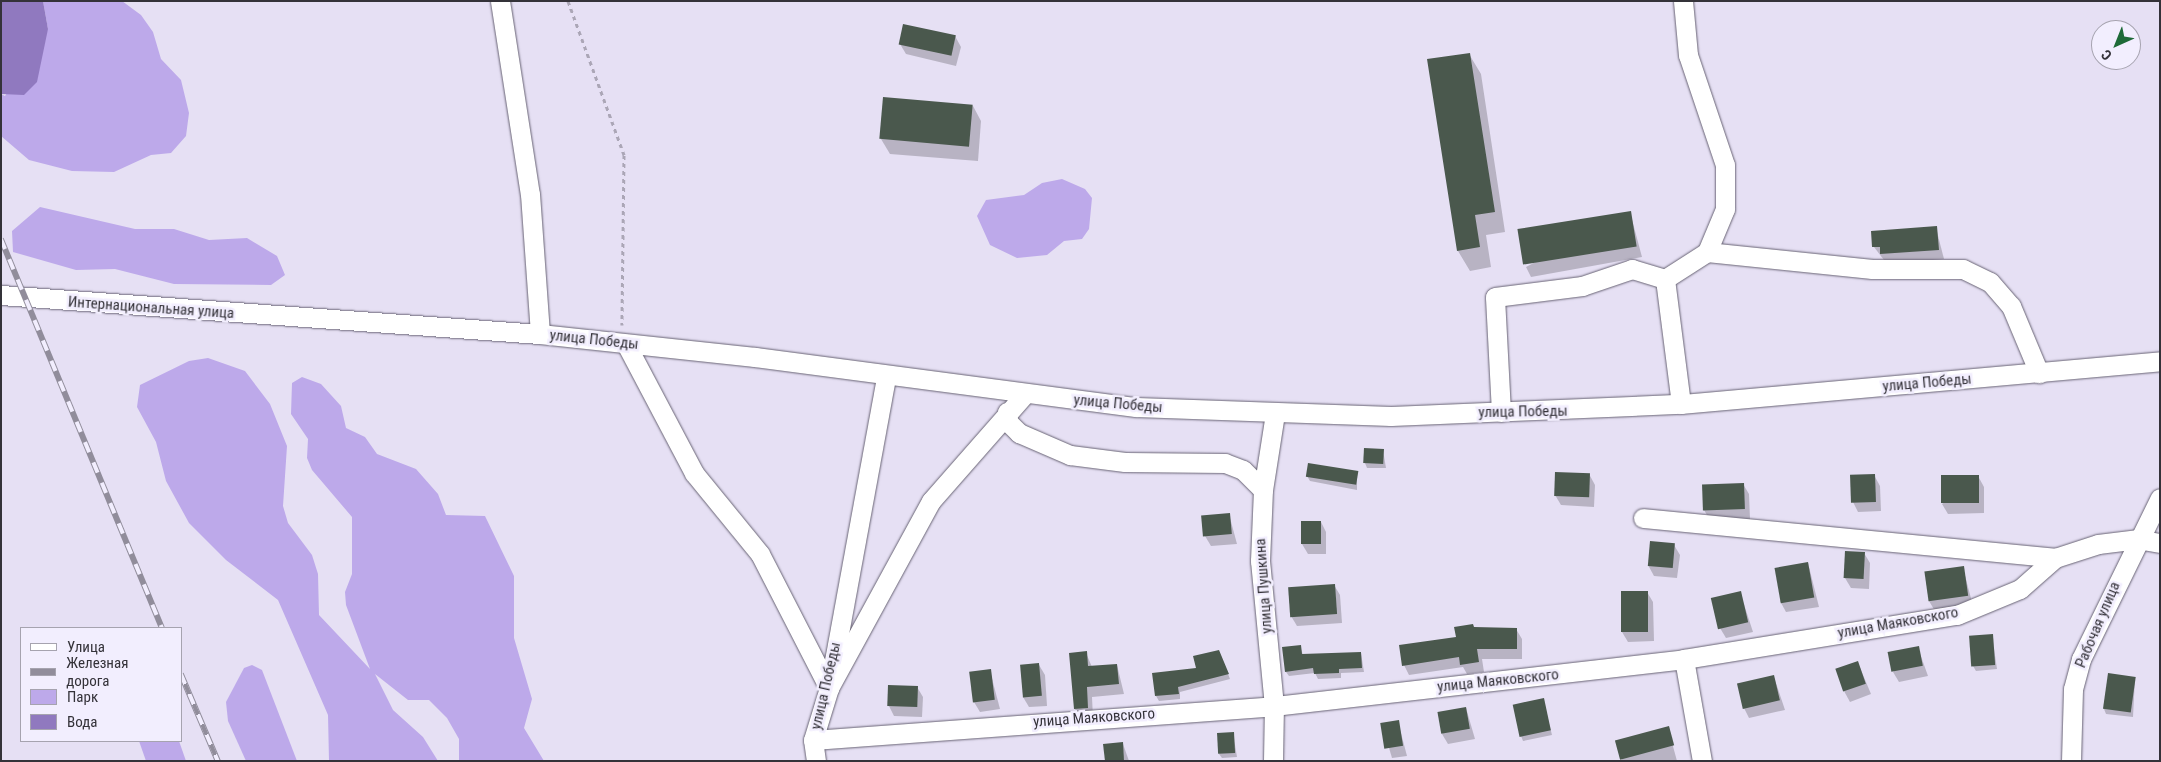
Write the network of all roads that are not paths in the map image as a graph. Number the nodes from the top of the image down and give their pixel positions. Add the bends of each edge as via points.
1 (500, 1) edge
2 (1682, 1) edge
3 (1707, 252) junction
4 (1665, 280) junction
5 (1, 295) edge
6 (301, 319) joint
7 (540, 334) junction
8 (626, 344) junction
9 (2160, 361) edge
10 (2039, 373) junction
11 (886, 376) junction
12 (1025, 394) junction
13 (1681, 404) junction
14 (1007, 412) junction
15 (1501, 412) junction
16 (1275, 413) junction
17 (1263, 490) junction
18 (2160, 498) edge
19 (1643, 518) dead end
20 (2137, 539) junction
21 (2160, 543) edge
22 (2055, 558) junction
23 (1684, 660) junction
24 (829, 688) junction
25 (1274, 706) junction
26 (813, 740) junction
27 (816, 761) edge
28 (1273, 761) edge
29 (1702, 761) edge
30 (2071, 761) edge

1 - 7 street via 530,194
2 - 3 street via 1688,55 1725,165 1725,210
3 - 4 street
3 - 10 street via 1872,268 1963,268 1990,282 2011,306
4 - 13 street
4 - 15 street via 1632,269 1582,286 1495,297
5 - 6 street, Интернациональная улица
6 - 7 street, улица Победы
7 - 8 street, улица Победы
8 - 11 street, улица Победы
8 - 24 street via 694,473 760,554
9 - 10 street, улица Победы
10 - 13 street, улица Победы
11 - 12 street, улица Победы
11 - 24 street, улица Победы
12 - 14 street
12 - 16 street, улица Победы via 1136,407
13 - 15 street, улица Победы
14 - 17 street via 1008,422 1018,433 1070,455 1125,462 1225,464 1243,470
14 - 24 street via 959,466 908,537
15 - 16 street, улица Победы via 1391,416
16 - 17 street, улица Пушкина
17 - 25 street, улица Пушкина via 1260,561
18 - 20 street, Рабочая улица
19 - 22 street
20 - 21 street, улица Маяковского
20 - 22 street, улица Маяковского via 2098,544
20 - 30 street, Рабочая улица via 2081,659 2073,689
22 - 23 street, улица Маяковского via 2020,589 1956,615
23 - 25 street, улица Маяковского
23 - 29 street
24 - 26 street, улица Победы
25 - 26 street, улица Маяковского
25 - 28 street, улица Пушкина
26 - 27 street, улица Победы

